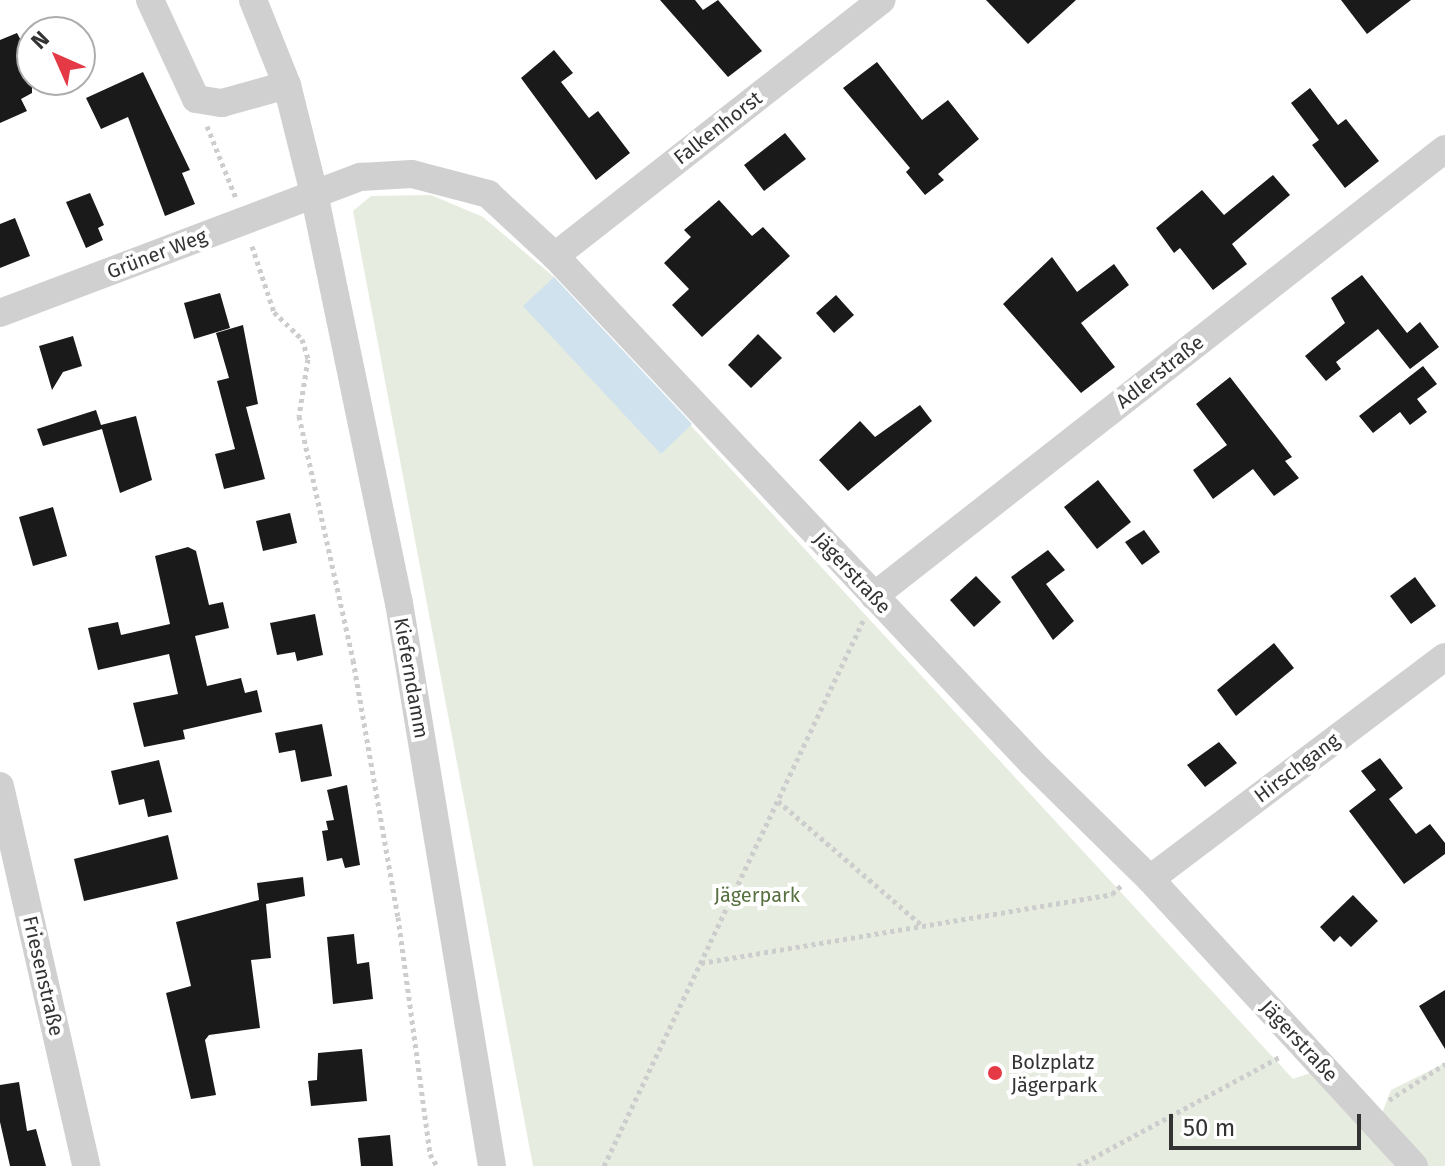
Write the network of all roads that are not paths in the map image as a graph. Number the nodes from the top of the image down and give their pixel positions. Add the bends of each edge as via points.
1 (150, 0) edge
2 (253, 0) edge
3 (882, 0) edge
4 (287, 85) junction
5 (1445, 149) edge
6 (314, 193) junction
7 (555, 256) junction
8 (0, 313) edge
9 (874, 596) junction
10 (1445, 657) edge
11 (0, 786) edge
12 (1144, 874) junction
13 (86, 1166) edge
14 (492, 1166) edge
15 (1414, 1166) edge

1 - 4 street via 196,99 222,103
2 - 4 street
3 - 7 street, Falkenhorst
4 - 6 street
5 - 9 street, Adlerstraße
6 - 7 street, Jägerstraße via 360,177 412,174 488,194
6 - 8 street, Grüner Weg
6 - 14 street, Kieferndamm via 399,603
7 - 9 street, Jägerstraße
9 - 12 street, Jägerstraße
10 - 12 street, Hirschgang
11 - 13 street, Friesenstraße
12 - 15 street, Jägerstraße

